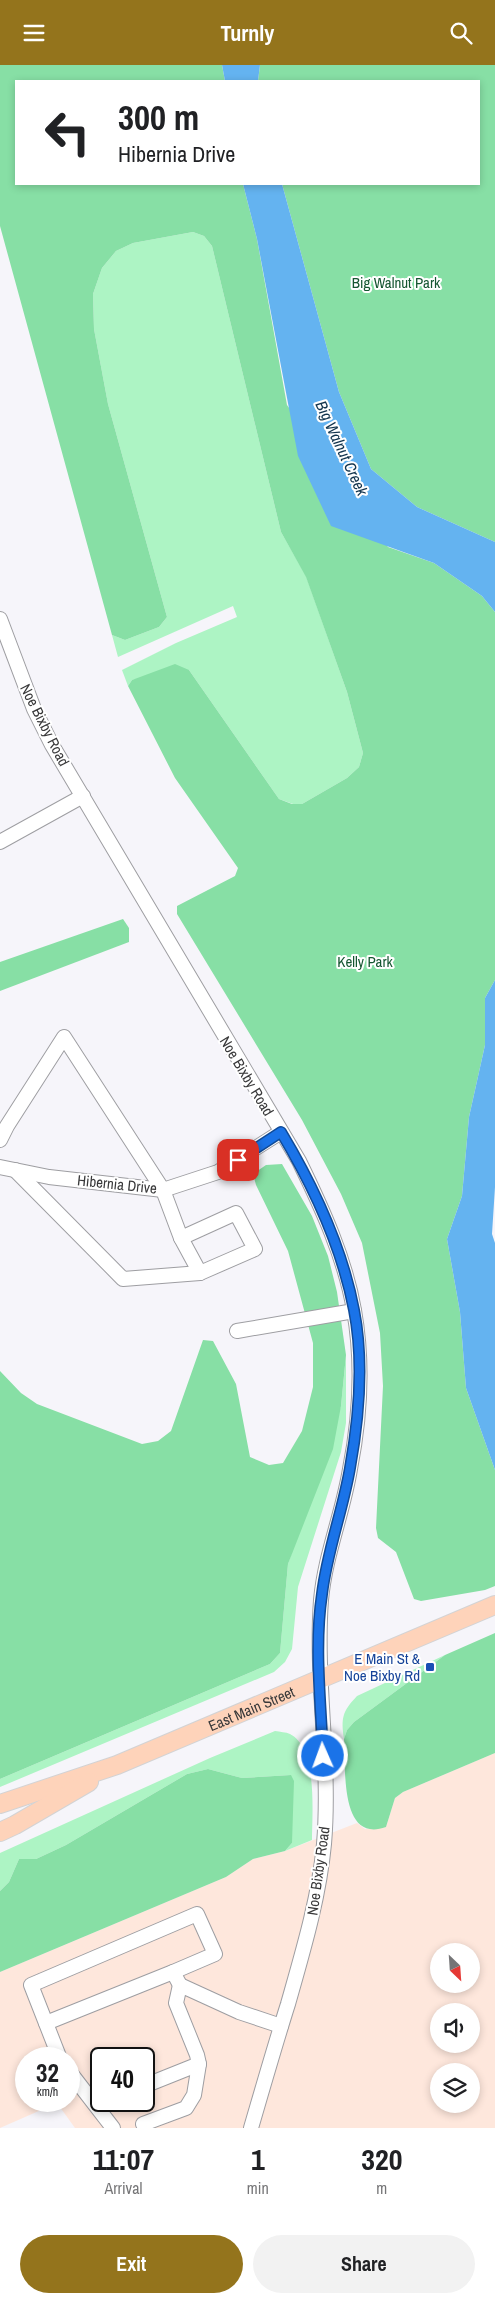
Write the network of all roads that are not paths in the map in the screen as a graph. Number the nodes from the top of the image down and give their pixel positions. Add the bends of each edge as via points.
1 (0, 619) edge
2 (83, 796) junction
3 (0, 842) edge
4 (281, 1132) junction
5 (0, 1140) edge
6 (0, 1167) edge
7 (15, 1169) junction
8 (163, 1190) junction
9 (181, 1238) junction
10 (200, 1273) junction
11 (354, 1311) junction
12 (237, 1331) dead end
13 (495, 1605) edge
14 (320, 1678) junction
15 (117, 1765) junction
16 (0, 1804) edge
17 (0, 1832) edge
18 (173, 1972) junction
19 (180, 1985) junction
20 (46, 2023) junction
21 (281, 2026) junction
22 (55, 2047) edge
23 (199, 2064) junction
24 (80, 2082) edge
25 (155, 2082) edge
26 (90, 2093) edge
27 (105, 2112) edge
28 (142, 2124) dead end
29 (113, 2128) edge
30 (251, 2128) edge

1 - 2 street, Noe Bixby Road via 34,709
2 - 3 street
2 - 4 street, Noe Bixby Road
4 - 8 street, Hibernia Drive via 218,1172
4 - 11 street, Noe Bixby Road via 329,1227
5 - 8 street via 64,1037
6 - 7 street, Hibernia Drive
7 - 8 street, Hibernia Drive via 49,1177
7 - 10 street via 123,1279
8 - 9 street
9 - 10 street
9 - 10 street via 236,1213 255,1249
11 - 12 street
11 - 14 street, Noe Bixby Road via 358,1362 356,1431 343,1507 322,1593 318,1645
13 - 14 main road, East Main Street
14 - 15 main road, East Main Street
14 - 21 street, Noe Bixby Road via 326,1815 322,1868 306,1944
15 - 16 main road, East Main Street
15 - 17 main road, East Main Street
18 - 19 street
18 - 20 street
18 - 20 street via 215,1954 197,1914 31,1985
19 - 21 street via 239,2012
19 - 23 street via 176,2003
20 - 22 street
21 - 30 street, Noe Bixby Road
23 - 25 street
23 - 28 street via 194,2095 186,2108
24 - 26 street
27 - 29 street

